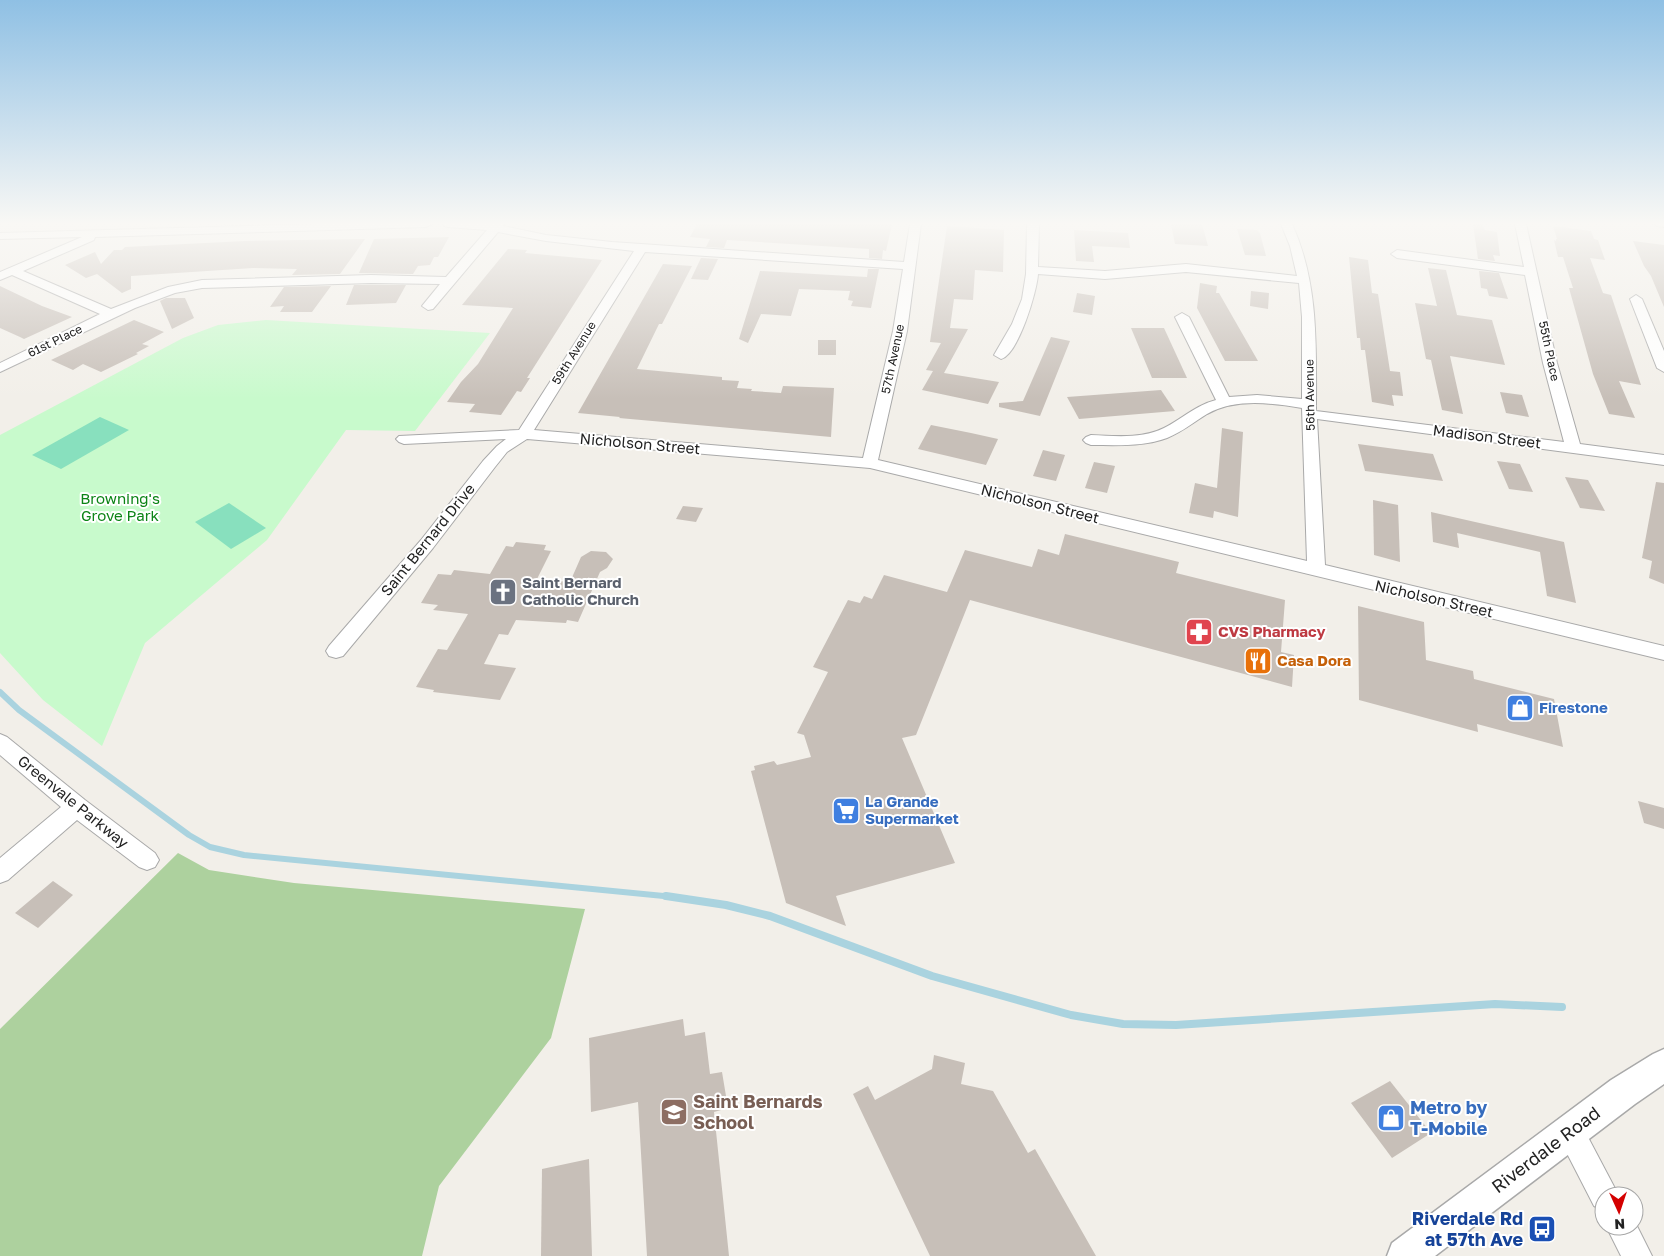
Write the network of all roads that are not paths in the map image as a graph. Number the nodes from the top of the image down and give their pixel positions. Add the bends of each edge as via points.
1 (41, 283) edge
2 (249, 283) edge
3 (449, 283) edge
4 (619, 283) edge
5 (906, 283) edge
6 (1030, 283) edge
7 (1305, 283) edge
8 (1533, 283) edge
9 (1636, 299) dead end
10 (428, 306) dead end
11 (110, 314) junction
12 (1182, 318) dead end
13 (1001, 355) dead end
14 (0, 368) edge
15 (1664, 368) edge
16 (1224, 402) junction
17 (1309, 409) junction
18 (524, 434) junction
19 (404, 439) dead end
20 (1091, 440) dead end
21 (1574, 449) junction
22 (1664, 460) edge
23 (870, 463) junction
24 (1316, 571) junction
25 (336, 651) dead end
26 (1664, 653) edge
27 (0, 743) edge
28 (77, 807) junction
29 (147, 860) dead end
30 (0, 872) edge
31 (1664, 1066) edge
32 (1570, 1132) junction
33 (1599, 1186) edge
34 (1626, 1236) edge
35 (1405, 1256) edge
36 (1637, 1256) edge

1 - 11 street
2 - 11 street via 202,284 165,292
3 - 10 street
4 - 18 street, 59th Avenue
5 - 23 street, 57th Avenue via 900,330
6 - 13 street via 1024,312
7 - 17 street, 56th Avenue
8 - 21 street, 55th Place via 1550,363
9 - 15 street
11 - 14 street, 61st Place
12 - 16 street
16 - 17 street, Madison Street via 1280,400
16 - 20 street via 1161,435
17 - 21 street, Madison Street
17 - 24 street, 56th Avenue
18 - 19 street, Nicholson Street
18 - 23 street, Nicholson Street
18 - 25 street, Saint Bernard Drive via 502,449 489,464 427,544
21 - 22 street, Madison Street
23 - 24 street, Nicholson Street
24 - 26 street, Nicholson Street
27 - 28 street, Greenvale Parkway
28 - 29 street, Greenvale Parkway
28 - 30 street
31 - 32 street, Riverdale Road
32 - 33 street
32 - 35 street, Riverdale Road
34 - 36 street

